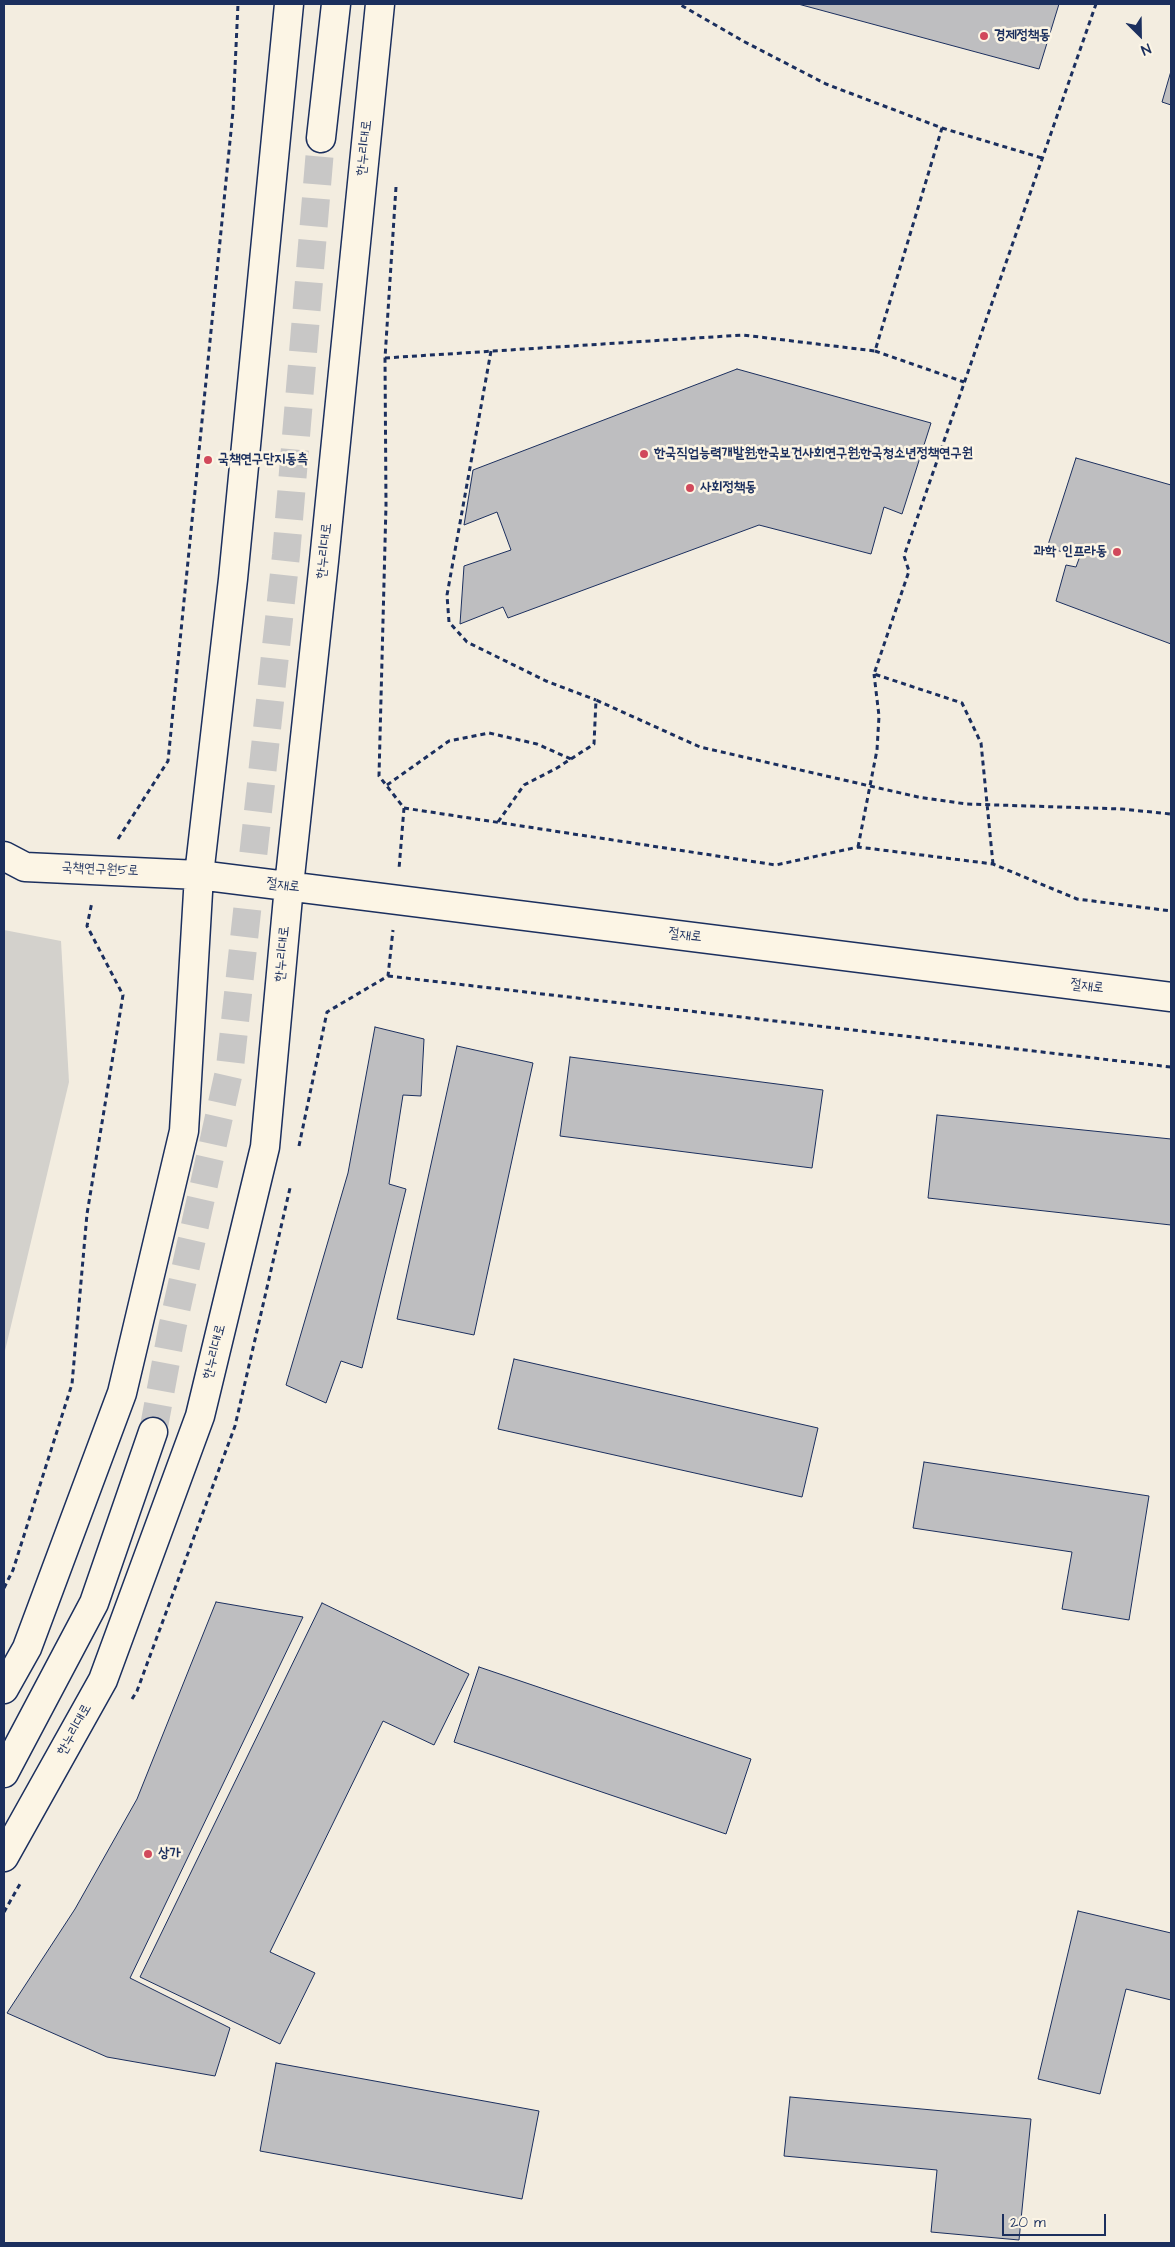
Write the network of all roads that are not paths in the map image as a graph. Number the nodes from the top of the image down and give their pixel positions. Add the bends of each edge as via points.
1 (289, 4) edge
2 (336, 4) edge
3 (380, 4) edge
4 (321, 138) tunnel mouth
5 (4, 856) edge
6 (199, 875) junction
7 (289, 886) junction
8 (1171, 997) edge
9 (153, 1432) tunnel mouth
10 (4, 1689) edge
11 (4, 1774) edge
12 (4, 1856) edge

1 - 6 street via 233,579
2 - 4 street
3 - 7 street, 한누리대로
5 - 6 street, 국책연구원5로 via 25,867
6 - 7 street, 절재로
6 - 10 street via 184,1131 122,1393 27,1648
7 - 8 street, 절재로
7 - 12 street, 한누리대로 via 265,1147 200,1416 103,1680
9 - 11 street via 94,1603

